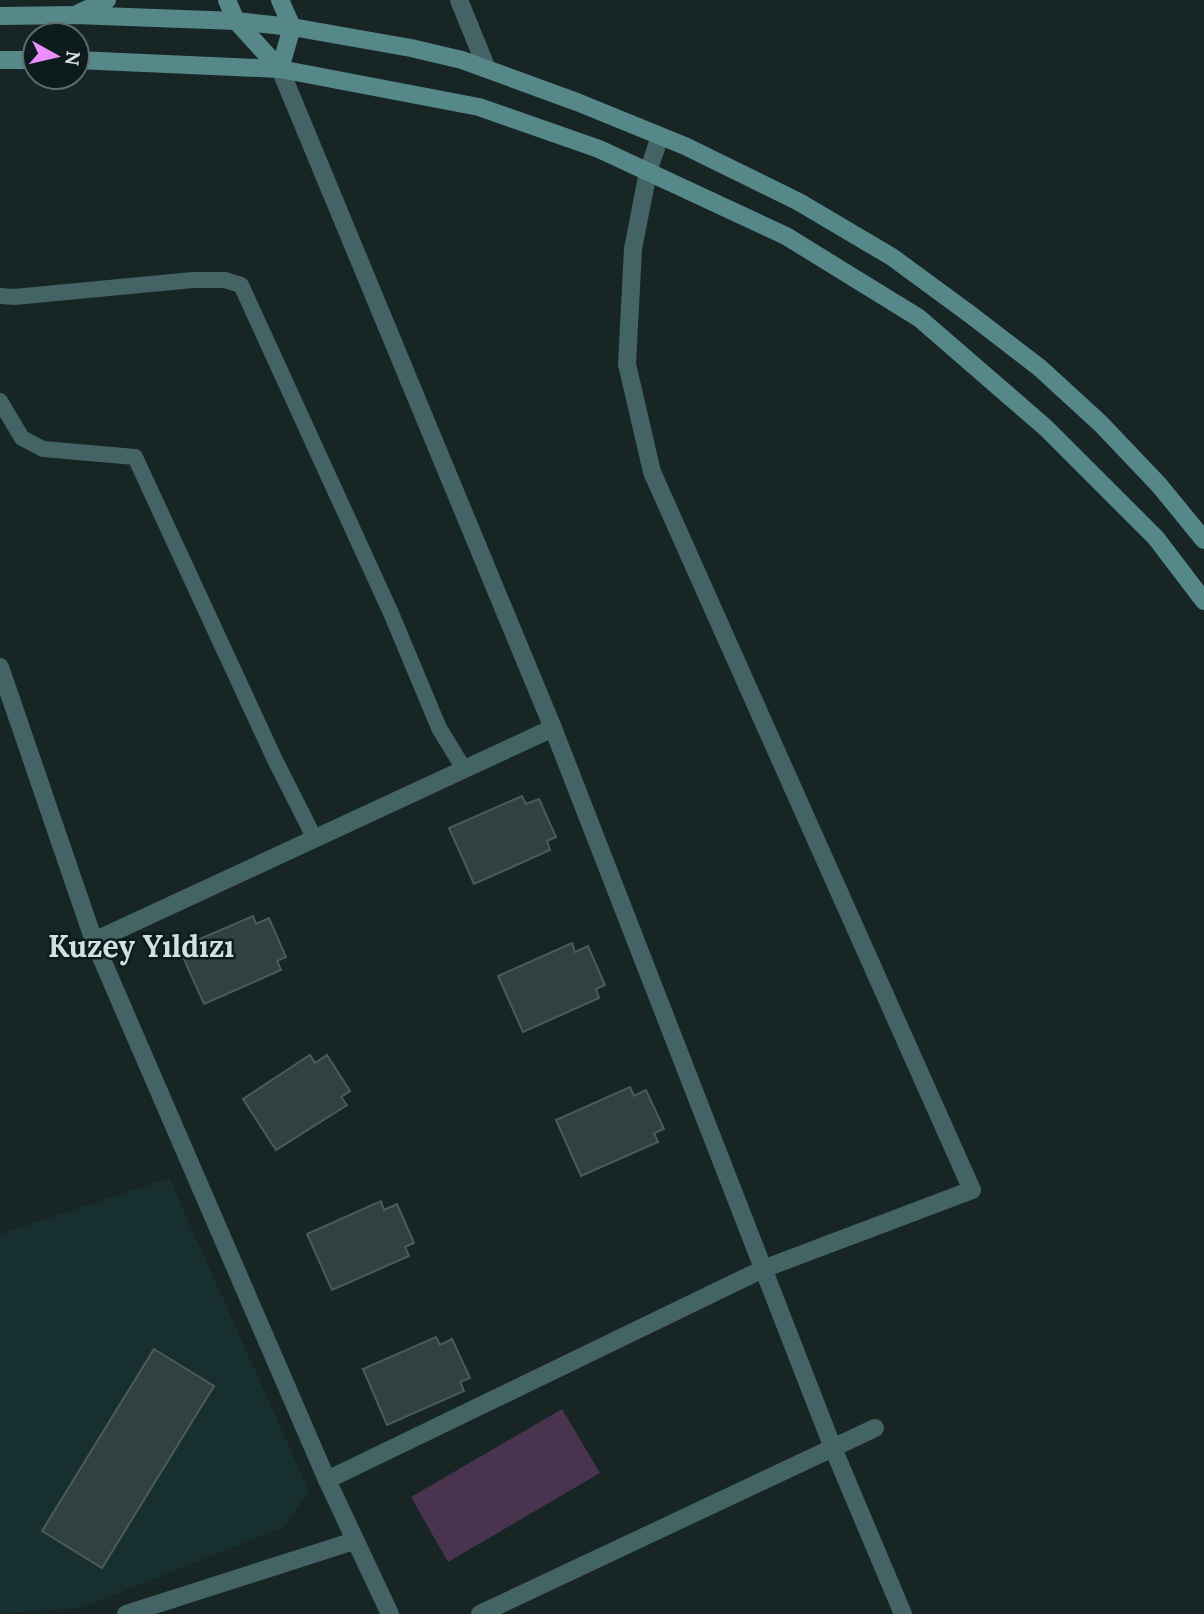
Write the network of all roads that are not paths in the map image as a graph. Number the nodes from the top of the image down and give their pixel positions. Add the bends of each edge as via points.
1 (107, 0) edge
2 (227, 0) edge
3 (280, 0) edge
4 (459, 0) edge
5 (75, 15) junction
6 (0, 16) edge
7 (236, 21) junction
8 (292, 27) junction
9 (21, 60) edge
10 (0, 61) edge
11 (91, 61) edge
12 (280, 69) junction
13 (487, 69) junction
14 (660, 136) junction
15 (648, 172) junction
16 (0, 296) edge
17 (0, 401) edge
18 (1204, 540) edge
19 (1204, 601) edge
20 (0, 667) edge
21 (553, 728) junction
22 (464, 769) junction
23 (314, 839) junction
24 (94, 941) junction
25 (763, 1269) junction
26 (875, 1428) dead end
27 (833, 1448) junction
28 (327, 1480) junction
29 (354, 1541) junction
30 (126, 1614) edge
31 (390, 1614) edge
32 (480, 1614) edge
33 (902, 1614) edge

1 - 5 main road
2 - 7 main road
3 - 8 main road
4 - 13 street
5 - 6 main road
5 - 7 main road
7 - 8 main road
7 - 12 main road
8 - 12 main road
8 - 13 main road via 411,48
9 - 10 main road
11 - 12 main road
12 - 15 main road via 479,107 599,149
12 - 21 street
13 - 14 main road
14 - 15 street
14 - 18 main road via 799,202 891,257 971,315 1040,368 1101,424
15 - 19 main road via 786,236 919,317 1046,428 1156,538
15 - 25 street via 633,249 627,364 652,472 972,1190
16 - 22 lane via 193,280 241,285 439,728
17 - 23 lane via 22,438 43,449 135,457
20 - 24 street
21 - 22 street
21 - 25 street
22 - 23 street
23 - 24 street
24 - 28 street
25 - 27 street
25 - 28 street
26 - 27 street
27 - 32 street
27 - 33 street
28 - 29 street
29 - 30 street
29 - 31 street

